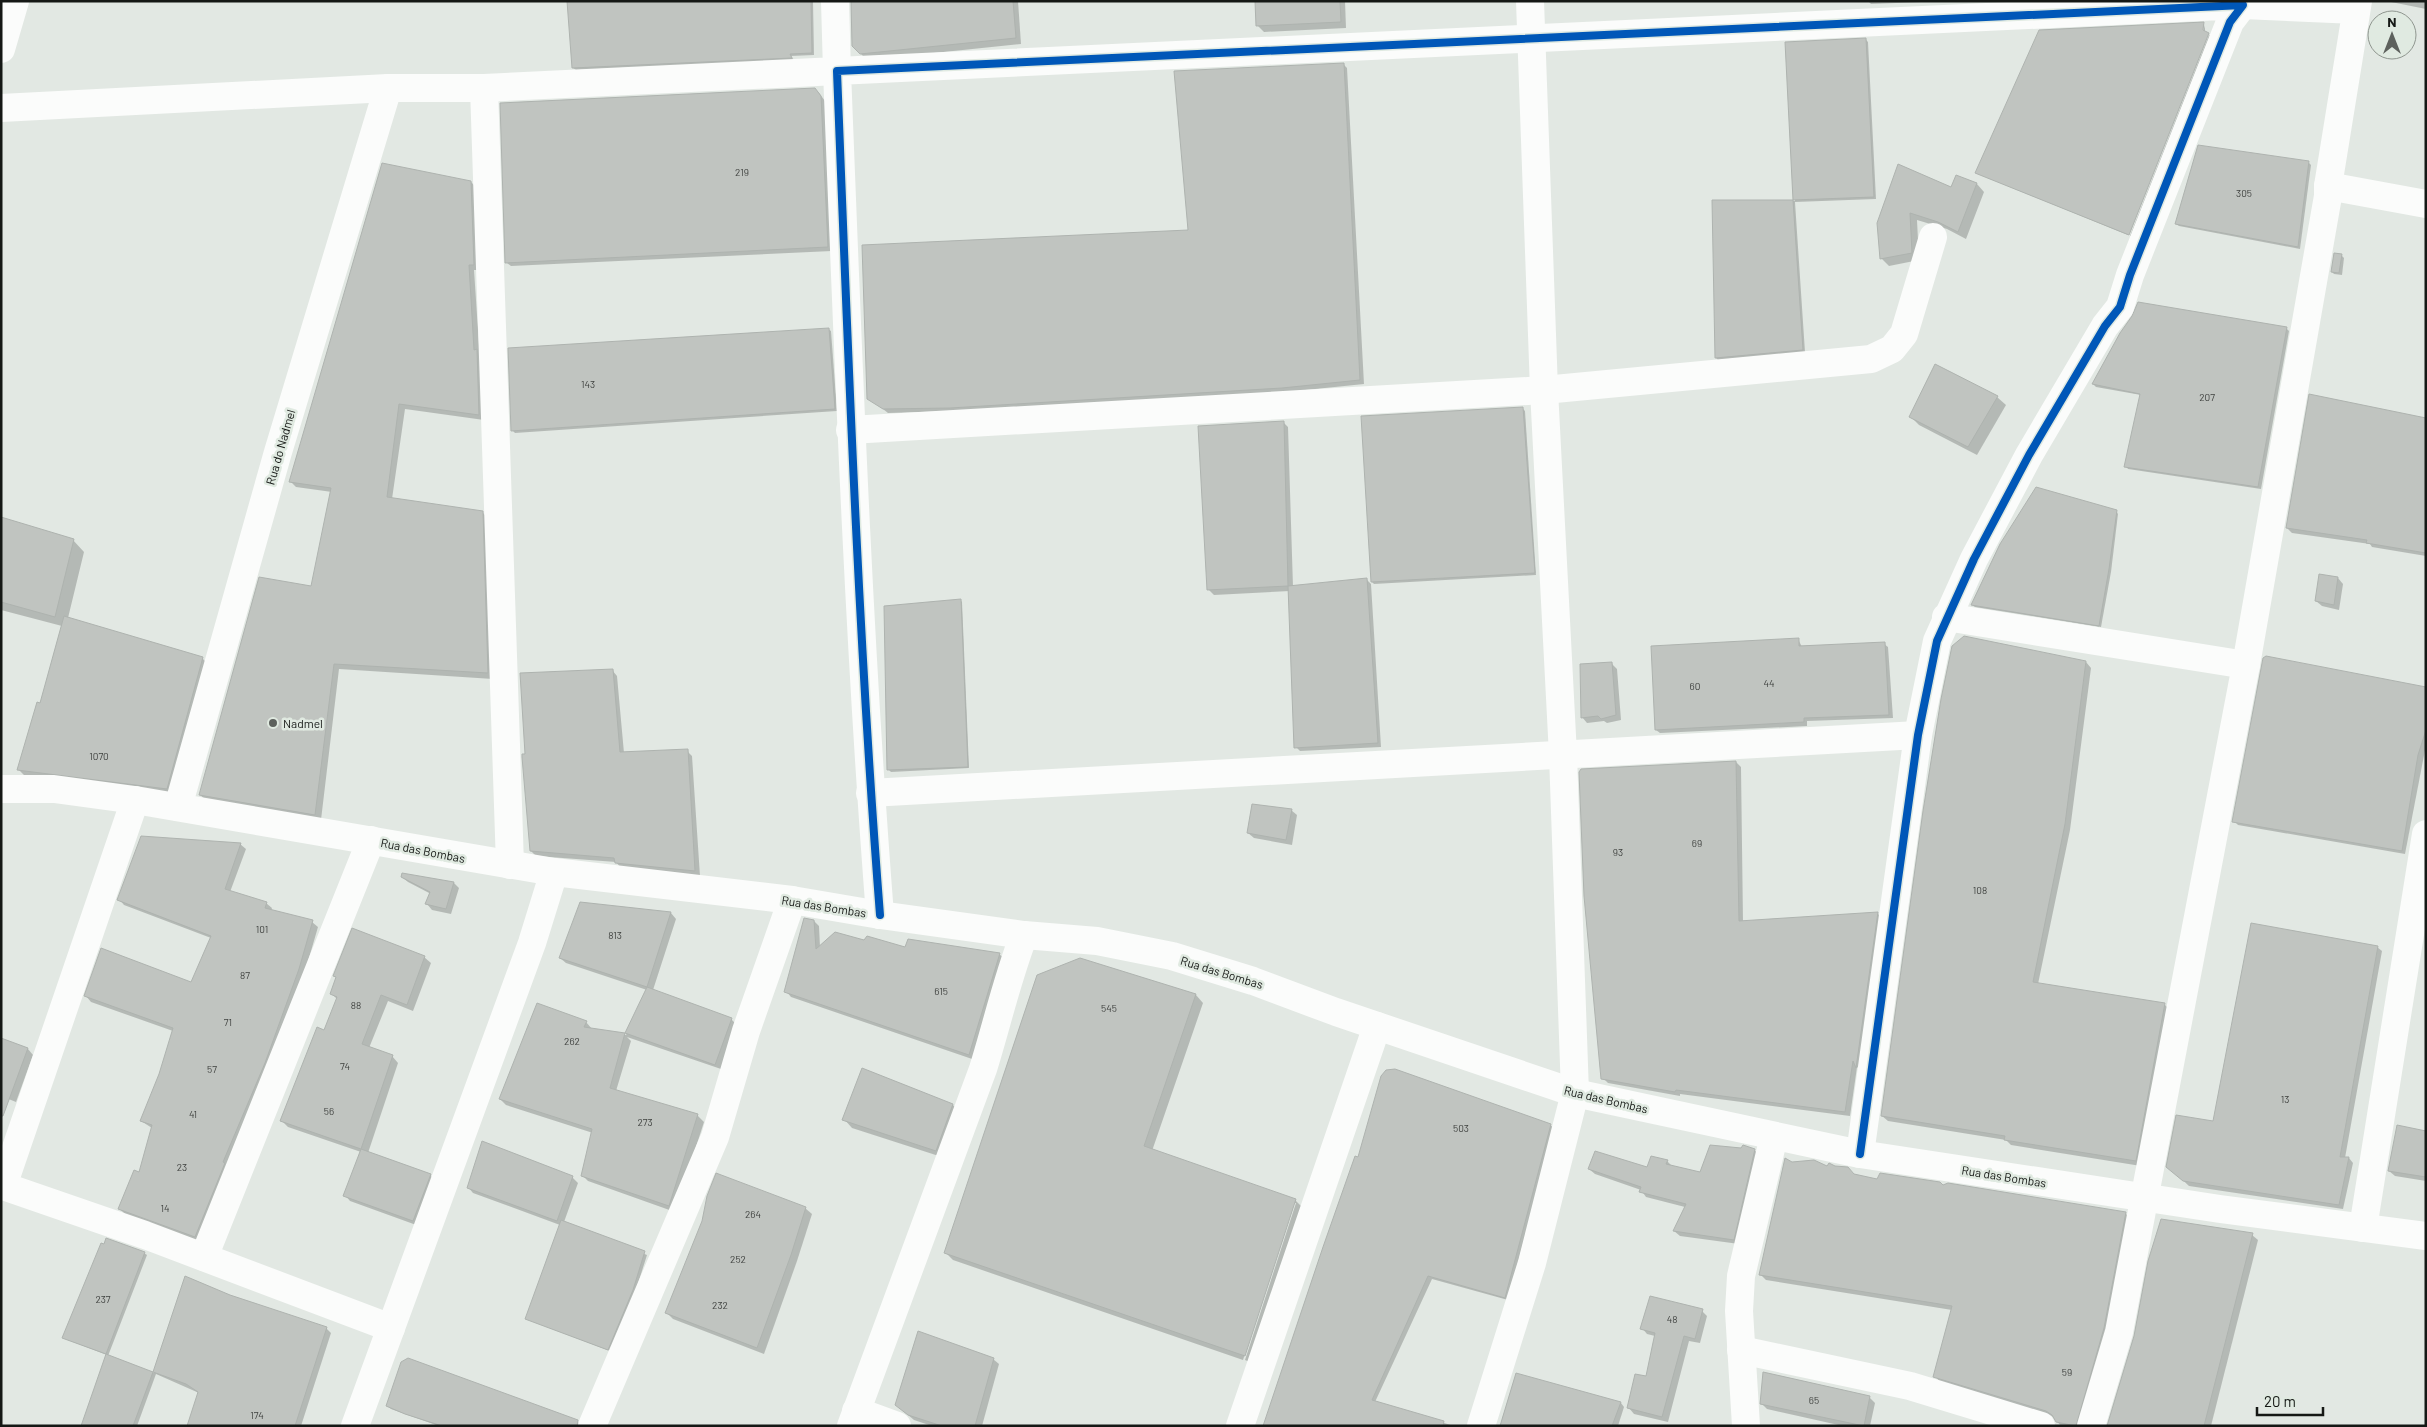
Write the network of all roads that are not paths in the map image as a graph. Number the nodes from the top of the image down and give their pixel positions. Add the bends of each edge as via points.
1 (16, 1) edge
2 (835, 1) edge
3 (1530, 1) edge
4 (2243, 5) junction
5 (2357, 6) edge
6 (1533, 38) junction
7 (1, 49) edge
8 (838, 71) junction
9 (388, 88) junction
10 (484, 88) junction
11 (1, 108) edge
12 (2328, 186) junction
13 (2426, 204) edge
14 (1933, 237) dead end
15 (1544, 390) junction
16 (850, 430) junction
17 (1946, 617) junction
18 (2246, 665) junction
19 (1918, 735) junction
20 (1563, 755) junction
21 (1, 789) edge
22 (870, 793) junction
23 (135, 800) junction
24 (178, 807) junction
25 (2426, 834) edge
26 (371, 840) junction
27 (510, 865) junction
28 (554, 872) junction
29 (792, 900) junction
30 (880, 915) junction
31 (1024, 935) junction
32 (1377, 1026) junction
33 (1575, 1093) junction
34 (1774, 1136) junction
35 (1860, 1154) junction
36 (2, 1189) edge
37 (2146, 1198) junction
38 (2364, 1228) junction
39 (2426, 1236) edge
40 (204, 1258) junction
41 (391, 1328) junction
42 (1741, 1350) junction
43 (854, 1418) edge
44 (354, 1426) edge
45 (592, 1426) edge
46 (897, 1426) edge
47 (1240, 1426) edge
48 (1481, 1426) edge
49 (1746, 1426) edge
50 (2041, 1426) edge
51 (2092, 1426) edge

1 - 7 street
2 - 8 street
3 - 6 street
4 - 5 street
4 - 6 street
4 - 17 street via 2230,22 2120,307 2105,326 2029,455
5 - 12 street
6 - 8 street
6 - 15 street
8 - 10 street
8 - 16 street
9 - 10 street
9 - 11 street
9 - 24 street, Rua do Nadmel via 278,452
10 - 27 street
12 - 13 street
12 - 18 street
14 - 15 street via 1904,334 1892,349 1871,359
15 - 16 street
15 - 20 street
16 - 22 street
17 - 18 street
17 - 19 street via 1936,641
18 - 37 street
19 - 20 street
19 - 35 street
20 - 22 street
20 - 33 street
21 - 23 street, Rua das Bombas via 54,790
22 - 30 street
23 - 24 street, Rua das Bombas
23 - 36 street
24 - 26 street, Rua das Bombas
25 - 38 street
26 - 27 street, Rua das Bombas
26 - 40 street
27 - 28 street, Rua das Bombas
28 - 29 street, Rua das Bombas
28 - 41 street via 532,943
29 - 30 street, Rua das Bombas
29 - 45 street via 746,1031 715,1137
30 - 31 street, Rua das Bombas
31 - 32 street, Rua das Bombas via 1097,941 1172,956 1252,980
31 - 43 street via 1009,973 983,1069
32 - 33 street, Rua das Bombas
32 - 47 street
33 - 34 street, Rua das Bombas
33 - 48 street via 1532,1262
34 - 35 street, Rua das Bombas
34 - 42 street via 1741,1276
35 - 37 street, Rua das Bombas
36 - 40 street
37 - 38 street, Rua das Bombas
37 - 51 street via 2119,1332
38 - 39 street, Rua das Bombas
40 - 41 street
41 - 44 street
42 - 49 street
42 - 50 street via 1910,1386
43 - 46 street

